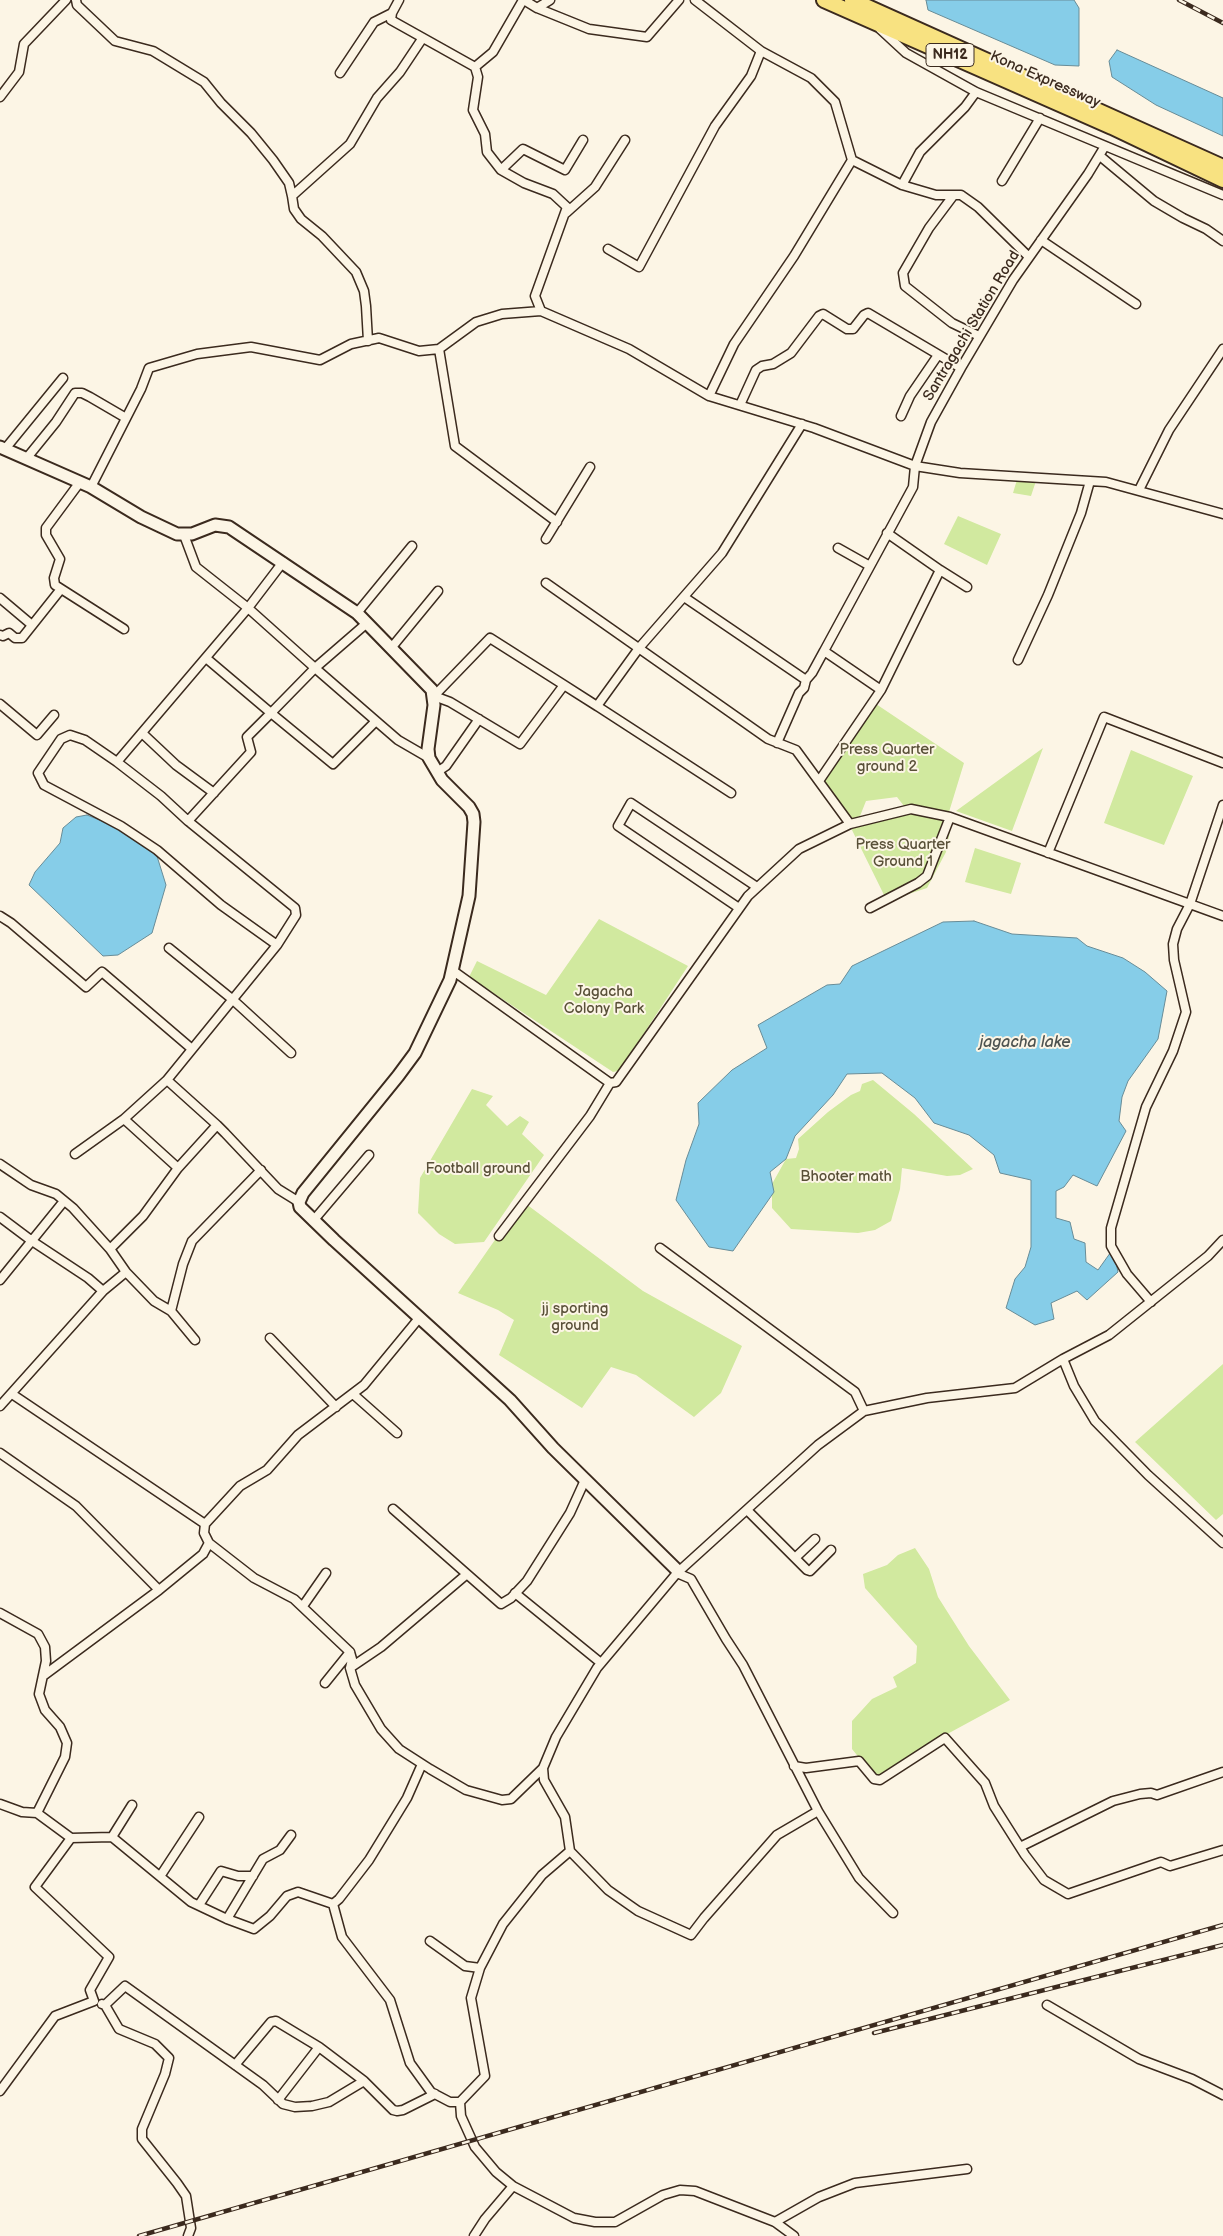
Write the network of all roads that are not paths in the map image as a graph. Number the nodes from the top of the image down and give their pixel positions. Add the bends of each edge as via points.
1 (66, 0) edge
2 (76, 0) edge
3 (399, 0) edge
4 (523, 0) edge
5 (550, 0) edge
6 (679, 0) edge
7 (695, 0) edge
8 (824, 0) edge
9 (852, 0) edge
10 (537, 8) junction
11 (392, 13) junction
12 (870, 20) junction
13 (422, 39) junction
14 (761, 51) junction
15 (475, 67) junction
16 (340, 72) dead end
17 (976, 92) junction
18 (0, 96) edge
19 (1069, 103) junction
20 (1085, 110) junction
21 (1040, 118) junction
22 (583, 140) dead end
23 (625, 140) dead end
24 (1105, 146) junction
25 (1100, 156) junction
26 (852, 160) junction
27 (1223, 167) edge
28 (501, 170) junction
29 (1223, 180) edge
30 (1002, 181) dead end
31 (902, 185) junction
32 (1223, 195) edge
33 (292, 196) junction
34 (953, 196) junction
35 (566, 213) junction
36 (1040, 240) junction
37 (1223, 241) edge
38 (608, 249) dead end
39 (1029, 257) junction
40 (1136, 304) dead end
41 (541, 310) junction
42 (979, 336) junction
43 (368, 341) junction
44 (438, 348) junction
45 (1223, 349) edge
46 (938, 355) junction
47 (961, 368) junction
48 (63, 378) dead end
49 (709, 396) junction
50 (740, 405) junction
51 (901, 416) dead end
52 (126, 418) junction
53 (802, 424) junction
54 (2, 448) edge
55 (26, 459) junction
56 (914, 466) junction
57 (590, 467) dead end
58 (1090, 481) junction
59 (85, 485) junction
60 (1139, 490) junction
61 (1223, 514) edge
62 (557, 522) junction
63 (888, 533) junction
64 (184, 535) junction
65 (546, 539) dead end
66 (412, 546) dead end
67 (838, 548) dead end
68 (283, 562) junction
69 (870, 566) junction
70 (940, 570) junction
71 (546, 583) dead end
72 (967, 586) dead end
73 (61, 589) junction
74 (438, 592) dead end
75 (684, 597) junction
76 (0, 598) edge
77 (248, 608) junction
78 (357, 613) junction
79 (367, 623) junction
80 (32, 625) junction
81 (124, 630) dead end
82 (0, 635) edge
83 (392, 647) junction
84 (639, 648) junction
85 (824, 651) junction
86 (206, 658) junction
87 (1018, 660) dead end
88 (315, 668) junction
89 (806, 680) junction
90 (564, 685) junction
91 (881, 690) junction
92 (434, 696) junction
93 (0, 704) edge
94 (597, 706) junction
95 (271, 713) junction
96 (54, 715) dead end
97 (479, 719) junction
98 (376, 721) junction
99 (142, 733) junction
100 (777, 743) junction
101 (429, 758) junction
102 (117, 762) junction
103 (1223, 763) edge
104 (437, 772) junction
105 (819, 781) junction
106 (731, 793) dead end
107 (214, 794) junction
108 (1223, 805) edge
109 (950, 817) junction
110 (188, 821) junction
111 (850, 824) junction
112 (1048, 853) junction
113 (757, 887) junction
114 (1190, 904) junction
115 (739, 908) junction
116 (870, 908) dead end
117 (0, 916) edge
118 (1223, 916) edge
119 (277, 945) junction
120 (169, 948) dead end
121 (452, 970) junction
122 (232, 999) junction
123 (192, 1049) junction
124 (291, 1053) dead end
125 (167, 1080) junction
126 (610, 1083) junction
127 (124, 1119) junction
128 (217, 1125) junction
129 (75, 1154) dead end
130 (369, 1155) dead end
131 (0, 1164) edge
132 (178, 1168) junction
133 (260, 1170) junction
134 (64, 1201) junction
135 (299, 1202) junction
136 (0, 1217) edge
137 (314, 1221) junction
138 (499, 1236) dead end
139 (1223, 1240) edge
140 (32, 1241) junction
141 (660, 1248) dead end
142 (110, 1249) junction
143 (126, 1272) junction
144 (0, 1280) edge
145 (103, 1291) junction
146 (1151, 1302) junction
147 (170, 1311) junction
148 (420, 1317) junction
149 (270, 1338) dead end
150 (195, 1340) dead end
151 (1063, 1359) junction
152 (12, 1394) junction
153 (353, 1394) junction
154 (0, 1406) edge
155 (336, 1407) junction
156 (864, 1411) junction
157 (397, 1433) dead end
158 (0, 1453) edge
159 (585, 1480) junction
160 (393, 1509) dead end
161 (747, 1510) junction
162 (205, 1524) junction
163 (815, 1539) dead end
164 (1222, 1540) edge
165 (209, 1543) junction
166 (831, 1550) dead end
167 (795, 1558) junction
168 (678, 1572) junction
169 (326, 1573) dead end
170 (467, 1574) junction
171 (159, 1590) junction
172 (515, 1593) junction
173 (303, 1606) junction
174 (0, 1613) edge
175 (350, 1652) junction
176 (601, 1663) junction
177 (350, 1668) junction
178 (43, 1676) junction
179 (325, 1683) dead end
180 (422, 1764) junction
181 (794, 1766) junction
182 (543, 1768) junction
183 (1223, 1772) edge
184 (0, 1804) edge
185 (132, 1805) dead end
186 (818, 1811) junction
187 (37, 1813) junction
188 (199, 1817) dead end
189 (291, 1835) dead end
190 (112, 1836) junction
191 (71, 1838) junction
192 (1020, 1847) junction
193 (1223, 1850) edge
194 (570, 1851) junction
195 (161, 1875) junction
196 (253, 1876) junction
197 (333, 1904) junction
198 (199, 1905) junction
199 (893, 1913) dead end
200 (227, 1919) junction
201 (430, 1941) dead end
202 (480, 1968) junction
203 (94, 2001) junction
204 (1047, 2005) dead end
205 (105, 2006) junction
206 (319, 2047) junction
207 (235, 2065) junction
208 (364, 2081) junction
209 (0, 2091) edge
210 (436, 2094) junction
211 (1223, 2095) edge
212 (278, 2100) junction
213 (460, 2102) junction
214 (968, 2169) dead end
215 (513, 2186) junction
216 (775, 2222) junction
217 (188, 2236) edge
218 (474, 2236) edge
219 (794, 2236) edge

1 - 18 street via 24,44 19,72
2 - 33 street via 115,41 153,51 204,82 273,160 289,183
3 - 11 street
4 - 10 street
4 - 15 street via 493,52
5 - 10 street
6 - 10 street via 647,37 589,29
7 - 14 street
8 - 12 highway, Kona Expressway / NH12
9 - 19 highway, Kona Expressway / NH12
11 - 13 street via 391,20
11 - 16 street via 374,22
12 - 17 street via 906,53
12 - 19 highway, Kona Expressway / NH12
13 - 15 street
13 - 33 street via 400,72 377,98 350,144
14 - 26 street via 810,78 835,102
14 - 38 street via 751,76 715,126 639,267
15 - 28 street via 478,77 473,110 485,134 487,152
17 - 21 street
17 - 31 street via 920,152
19 - 20 highway, Kona Expressway / NH12
20 - 27 highway, Kona Expressway / NH12
20 - 29 highway, Kona Expressway / NH12
21 - 24 street
21 - 30 street
22 - 28 street via 565,170 523,149
23 - 35 street via 595,187
24 - 25 street, Santragachi Station Road
24 - 32 street
25 - 36 street, Santragachi Station Road
25 - 37 street via 1154,201
26 - 31 street
26 - 49 street via 794,256 734,344
28 - 35 street via 553,194 567,207
31 - 34 street via 936,195
33 - 43 street via 294,209 301,219 356,272 364,292
34 - 39 street via 961,195 978,207
34 - 42 street via 929,228 903,273 905,286 952,323
35 - 41 street via 535,296
36 - 39 street, Santragachi Station Road
36 - 40 street
39 - 42 street, Santragachi Station Road
41 - 44 street via 502,314 476,322
41 - 49 street via 629,349
42 - 47 street, Santragachi Station Road
43 - 44 street via 379,338 418,351
43 - 52 street via 351,344 320,360 251,347 197,354 150,368
44 - 62 street via 455,446
45 - 60 street via 1169,430
46 - 47 street
46 - 50 street via 868,313 853,329 823,314 791,353 756,370
46 - 51 street via 910,396
47 - 56 street, Santragachi Station Road via 931,422
48 - 54 street
49 - 50 street
50 - 53 street
52 - 55 street via 82,393 75,393
52 - 59 street
53 - 56 street
53 - 75 street via 722,553
54 - 55 main road
55 - 59 main road
56 - 58 street via 954,472
56 - 63 street, Santragachi Station Road via 913,487
57 - 62 street
58 - 60 street
58 - 87 street via 1081,513
59 - 64 main road via 142,517
59 - 73 street via 46,528 46,535 60,559 54,578 55,585
60 - 61 street
62 - 65 street
63 - 69 street, Santragachi Station Road
63 - 70 street
64 - 68 main road via 222,525
64 - 77 street via 196,567
66 - 78 street
67 - 69 street
68 - 77 street
68 - 78 main road
69 - 85 street, Santragachi Station Road
70 - 72 street
70 - 91 street
71 - 84 street
73 - 80 street
73 - 81 street
74 - 83 street
75 - 84 street
75 - 89 street
76 - 80 street
77 - 86 street
77 - 88 street
78 - 79 main road
79 - 83 main road
79 - 88 street
80 - 82 street via 22,638 15,638 9,633
83 - 92 main road
84 - 94 street
84 - 100 street
85 - 89 street, Santragachi Station Road
85 - 91 street
86 - 95 street
86 - 99 street
88 - 95 street
88 - 98 street
89 - 100 street, Santragachi Station Road
90 - 92 street via 490,638
90 - 94 street
90 - 97 street via 520,744
91 - 105 street
92 - 97 street
92 - 101 main road
93 - 96 street via 37,735
94 - 106 street
95 - 98 street via 333,764
95 - 107 street via 247,737 251,752
97 - 104 street via 446,766
98 - 101 street via 398,740
99 - 102 street
99 - 107 street
100 - 105 street via 796,750
101 - 104 main road
102 - 110 street
102 - 119 street via 85,740 70,735 61,739 38,773 44,786 121,826 157,850 221,905
103 - 112 street via 1104,717
104 - 121 main road via 469,807 474,822 468,896
105 - 111 street
107 - 110 street
108 - 114 street
109 - 111 street via 911,809
109 - 112 street
109 - 116 street via 927,876
110 - 119 street via 295,908 296,915
111 - 113 street via 799,849
112 - 114 street
113 - 115 street
113 - 115 street via 631,802 618,826
114 - 118 street
114 - 146 street via 1173,944 1186,1012 1173,1051 1146,1107 1111,1228 1112,1246 1119,1260
115 - 126 street via 616,1082
117 - 123 street via 86,987 102,972
119 - 122 street
120 - 122 street
121 - 126 street
121 - 135 main road via 415,1053
122 - 123 street
122 - 124 street
123 - 125 street
125 - 127 street
125 - 128 street
126 - 138 street via 590,1116
127 - 129 street
127 - 132 street
128 - 132 street
128 - 133 street
130 - 137 street
131 - 134 street via 31,1185 56,1194
132 - 142 street via 144,1216
133 - 135 street via 278,1189
133 - 147 street via 192,1241
134 - 140 street
134 - 142 street
135 - 137 main road via 302,1210
136 - 140 street
137 - 148 main road
139 - 146 street
140 - 144 street
140 - 145 street
141 - 156 street via 855,1392
142 - 143 street
143 - 145 street
143 - 147 street via 154,1301
145 - 152 street
146 - 151 street via 1109,1335
147 - 150 street
148 - 153 street
148 - 159 main road via 510,1400
149 - 155 street
151 - 156 street via 1014,1388 927,1398
151 - 164 street via 1074,1386 1095,1420 1148,1475
152 - 154 street
152 - 162 street
153 - 155 street
153 - 157 street
155 - 162 street via 298,1434 267,1470 240,1486
156 - 161 street via 818,1445
158 - 171 street via 76,1506
159 - 168 main road
159 - 172 street via 570,1513 527,1581
160 - 170 street
161 - 167 street
161 - 168 street
162 - 165 street via 204,1533
163 - 167 street
165 - 171 street via 203,1554
165 - 173 street via 254,1578
166 - 167 street via 810,1571
168 - 176 street
168 - 181 street via 692,1580 743,1665
169 - 173 street
170 - 172 street via 501,1604
170 - 177 street via 381,1647
171 - 178 street
172 - 176 street
173 - 175 street
174 - 178 street via 38,1634 45,1647
175 - 177 street
175 - 179 street
176 - 182 street via 556,1737
177 - 180 street via 355,1685 381,1729 399,1748
178 - 187 street via 39,1694 45,1710 60,1727 67,1743 65,1757
180 - 182 street via 466,1790 502,1800 511,1799
180 - 197 street via 407,1798 368,1860
181 - 186 street
181 - 192 street via 806,1768 859,1761 874,1779 880,1780 944,1738 985,1783 994,1806
182 - 194 street via 544,1780 565,1817
183 - 192 street via 1157,1795 1140,1794 1113,1801
184 - 187 street via 22,1812
185 - 190 street
186 - 194 street via 777,1835 691,1935 638,1911 608,1890
186 - 199 street via 860,1878
187 - 191 street
188 - 195 street
189 - 196 street via 280,1850 262,1859
190 - 191 street
190 - 195 street
191 - 203 street via 36,1887 109,1957 90,1990
192 - 193 street via 1044,1880 1068,1894 1161,1862 1170,1866
194 - 202 street via 542,1875 503,1924
195 - 198 street via 191,1902
196 - 198 street via 221,1871
196 - 200 street
197 - 200 street via 298,1892 287,1896 254,1929
197 - 210 street via 342,1937 390,2000 410,2063 431,2092
198 - 200 street
201 - 202 street via 465,1966
202 - 213 street via 471,1998 485,2076
203 - 205 street
203 - 209 street via 55,2016
204 - 211 street via 1139,2058
205 - 207 street via 125,1986
205 - 217 street via 119,2028 156,2044 169,2058 142,2129 142,2139 186,2196 191,2228
206 - 207 street via 276,2021 271,2022
206 - 208 street
206 - 212 street
207 - 212 street
208 - 210 street via 397,2111
208 - 212 street via 329,2102 312,2106 295,2107
210 - 213 street via 450,2102
213 - 215 street via 461,2116 475,2147
214 - 216 street via 856,2183 819,2197
215 - 216 street via 574,2218 595,2222 615,2222 662,2195 680,2190 695,2191
215 - 218 street
216 - 219 street

